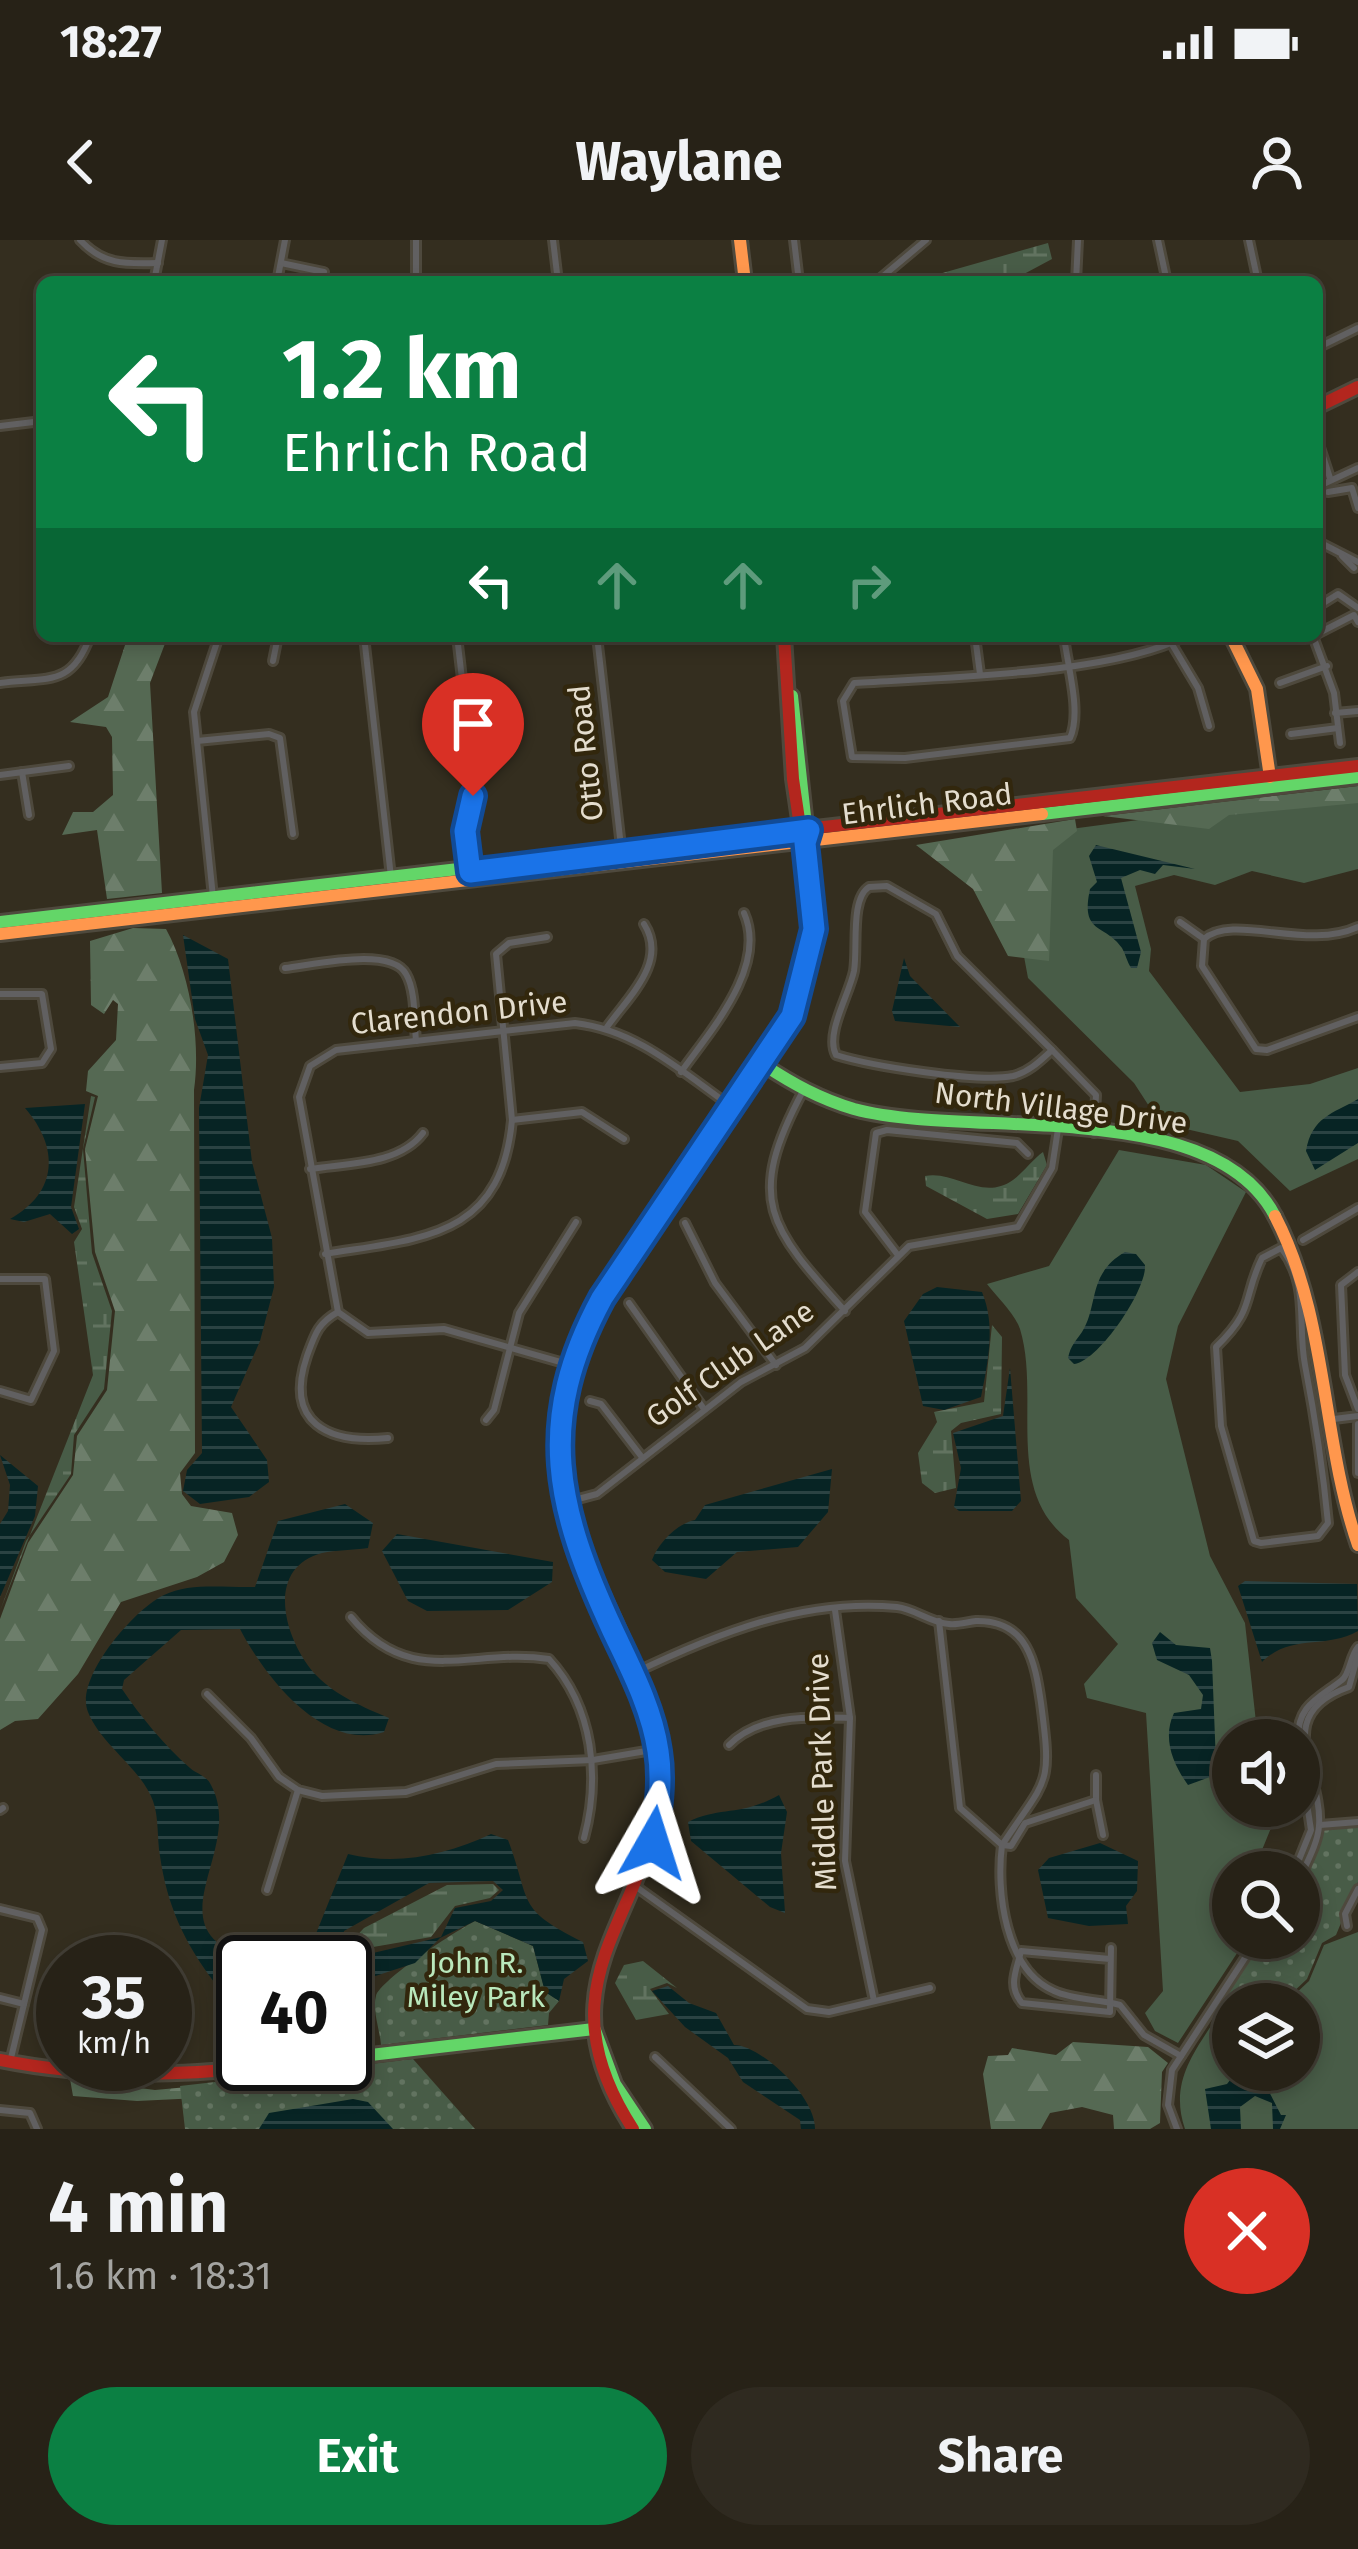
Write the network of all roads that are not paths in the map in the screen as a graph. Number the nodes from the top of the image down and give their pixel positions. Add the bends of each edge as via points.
1 (80, 240) edge
2 (162, 240) edge
3 (285, 240) edge
4 (416, 240) edge
5 (553, 240) edge
6 (740, 240) edge
7 (794, 240) edge
8 (926, 240) edge
9 (1078, 240) edge
10 (1158, 240) edge
11 (1250, 240) edge
12 (158, 263) junction
13 (280, 263) junction
14 (324, 272) dead end
15 (155, 276) edge
16 (278, 276) edge
17 (416, 276) edge
18 (557, 276) edge
19 (744, 276) edge
20 (798, 276) edge
21 (883, 276) edge
22 (1076, 276) edge
23 (1166, 276) edge
24 (1257, 276) edge
25 (1358, 328) edge
26 (1323, 345) edge
27 (1358, 387) edge
28 (1323, 404) edge
29 (36, 422) edge
30 (0, 426) edge
31 (1323, 456) edge
32 (1358, 468) edge
33 (1330, 478) junction
34 (1323, 483) edge
35 (1328, 492) dead end
36 (1358, 508) edge
37 (1323, 544) edge
38 (1357, 567) edge
39 (1323, 604) edge
40 (1357, 614) edge
41 (1323, 619) edge
42 (1328, 628) junction
43 (1323, 631) edge
44 (88, 642) edge
45 (217, 642) edge
46 (277, 642) edge
47 (365, 642) edge
48 (458, 642) edge
49 (598, 642) edge
50 (785, 642) edge
51 (976, 642) edge
52 (1065, 642) edge
53 (1165, 642) edge
54 (1170, 642) edge
55 (1234, 642) edge
56 (1318, 642) edge
57 (273, 662) dead end
58 (1067, 664) junction
59 (1327, 666) junction
60 (980, 674) junction
61 (0, 683) edge
62 (1280, 683) dead end
63 (1358, 711) edge
64 (1335, 713) junction
65 (1209, 726) dead end
66 (1338, 728) junction
67 (1291, 734) dead end
68 (197, 741) junction
69 (1340, 743) dead end
70 (69, 766) dead end
71 (1358, 766) edge
72 (22, 772) junction
73 (0, 775) edge
74 (1358, 777) edge
75 (1271, 782) junction
76 (29, 815) dead end
77 (293, 834) dead end
78 (804, 835) junction
79 (622, 859) junction
80 (506, 868) junction
81 (470, 872) junction
82 (391, 880) junction
83 (436, 886) junction
84 (214, 904) junction
85 (744, 913) dead end
86 (0, 922) edge
87 (1180, 922) dead end
88 (644, 924) dead end
89 (1358, 927) edge
90 (0, 934) edge
91 (547, 937) dead end
92 (1204, 939) junction
93 (285, 968) dead end
94 (0, 994) edge
95 (1358, 1017) edge
96 (607, 1027) junction
97 (502, 1031) junction
98 (416, 1041) junction
99 (1052, 1050) junction
100 (764, 1065) junction
101 (0, 1067) edge
102 (681, 1072) junction
103 (803, 1091) junction
104 (732, 1107) junction
105 (512, 1120) junction
106 (1058, 1129) junction
107 (423, 1133) dead end
108 (1094, 1133) junction
109 (624, 1139) dead end
110 (1028, 1154) dead end
111 (310, 1169) junction
112 (1358, 1208) edge
113 (576, 1222) dead end
114 (685, 1223) dead end
115 (1303, 1240) junction
116 (325, 1254) junction
117 (897, 1254) junction
118 (1358, 1271) edge
119 (0, 1279) edge
120 (629, 1303) dead end
121 (845, 1311) junction
122 (338, 1312) junction
123 (509, 1345) junction
124 (1327, 1361) junction
125 (1305, 1363) junction
126 (571, 1365) junction
127 (776, 1365) junction
128 (1358, 1374) edge
129 (1345, 1375) junction
130 (0, 1390) edge
131 (590, 1401) dead end
132 (704, 1409) junction
133 (1358, 1416) edge
134 (1334, 1419) junction
135 (486, 1420) dead end
136 (388, 1438) dead end
137 (641, 1456) junction
138 (1358, 1473) edge
139 (563, 1503) junction
140 (1358, 1545) edge
141 (835, 1610) junction
142 (351, 1617) dead end
143 (939, 1622) junction
144 (1358, 1651) edge
145 (632, 1674) junction
146 (1352, 1681) edge
147 (207, 1694) dead end
148 (850, 1718) junction
149 (1302, 1719) edge
150 (1309, 1719) edge
151 (730, 1744) dead end
152 (658, 1748) junction
153 (593, 1760) junction
154 (1096, 1775) dead end
155 (298, 1790) junction
156 (1096, 1800) junction
157 (1358, 1822) edge
158 (1320, 1825) edge
159 (1103, 1835) dead end
160 (584, 1838) dead end
161 (1002, 1845) junction
162 (635, 1886) junction
163 (1358, 1889) edge
164 (266, 1890) dead end
165 (0, 1909) edge
166 (1347, 1926) dead end
167 (1111, 1948) dead end
168 (1110, 1959) junction
169 (1246, 1959) edge
170 (1019, 1960) junction
171 (930, 1988) dead end
172 (0, 1998) edge
173 (874, 2001) junction
174 (1112, 2002) junction
175 (24, 2004) junction
176 (594, 2029) junction
177 (372, 2054) edge
178 (1181, 2056) junction
179 (655, 2057) dead end
180 (5, 2061) edge
181 (36, 2063) edge
182 (0, 2110) edge
183 (37, 2129) edge
184 (633, 2129) edge
185 (645, 2129) edge
186 (731, 2129) edge
187 (1177, 2129) edge

1 - 12 street via 96,257 123,265
2 - 12 street
3 - 13 street
4 - 17 street
5 - 18 street
6 - 19 street
7 - 20 street
8 - 21 street
9 - 22 street
10 - 23 street
11 - 24 street
12 - 15 street
13 - 14 street
13 - 16 street
25 - 26 street
27 - 28 street
29 - 30 street
31 - 33 street
32 - 33 street
33 - 34 street
35 - 36 street via 1352,488
37 - 38 street
39 - 40 street via 1338,595
40 - 42 street
41 - 42 street
42 - 43 street
44 - 61 street via 69,675
45 - 68 street via 194,712
46 - 57 street
47 - 82 street
48 - 81 street via 474,782 465,831
49 - 79 street, Otto Road
50 - 78 street
51 - 60 street
52 - 58 street
53 - 58 street via 1139,655
54 - 65 street
55 - 75 street via 1257,689
56 - 59 street
58 - 60 street
58 - 60 street via 1075,728 1060,743 852,757 843,701 854,683
59 - 62 street
59 - 64 street
63 - 64 street
64 - 66 street
66 - 67 street
66 - 69 street
68 - 77 street via 280,738
68 - 84 street
70 - 72 street
71 - 75 street, Ehrlich Road
72 - 73 street
72 - 76 street
74 - 75 street, Ehrlich Road
75 - 78 street, Ehrlich Road
78 - 79 street, Ehrlich Road
78 - 100 street via 811,956 792,1016
79 - 80 street, Ehrlich Road
79 - 83 street, Ehrlich Road
80 - 81 street, Ehrlich Road
80 - 83 street
81 - 82 street, Ehrlich Road
82 - 84 street, Ehrlich Road
83 - 84 street, Ehrlich Road
84 - 86 street, Ehrlich Road
84 - 90 street, Ehrlich Road
85 - 102 street via 742,974
87 - 92 street
88 - 96 street via 655,955
89 - 92 street via 1303,939 1226,927
91 - 97 street via 509,943 496,954
92 - 95 street via 1202,966 1256,1049
93 - 98 street via 394,962 409,979
94 - 101 street via 42,994 52,1049 42,1063
96 - 97 street, Clarendon Drive
96 - 102 street, Clarendon Drive
97 - 98 street, Clarendon Drive
97 - 105 street
98 - 111 street, Clarendon Drive via 336,1051 310,1066 299,1097
99 - 99 street via 957,956 936,914 887,886 862,891 853,974 831,1042 836,1055 1004,1077 1029,1070
99 - 108 street via 1096,1095
100 - 103 street, North Village Drive
100 - 104 street
102 - 104 street, Clarendon Drive
103 - 106 street, North Village Drive via 858,1110
103 - 121 street via 774,1153 772,1205 791,1251
104 - 126 street via 602,1298
105 - 109 street via 582,1112
105 - 116 street via 502,1167 462,1223 435,1236
106 - 108 street, North Village Drive
106 - 117 street, Golf Club Lane via 1052,1168 1018,1227 922,1240
107 - 111 street via 396,1154
108 - 115 street, North Village Drive via 1173,1141 1223,1158 1270,1193
110 - 117 street via 1018,1143 876,1133 866,1212
111 - 116 street, Clarendon Drive
112 - 115 street
113 - 123 street via 533,1285
114 - 127 street via 715,1283
115 - 124 street, North Village Drive via 1317,1279
116 - 122 street, Clarendon Drive
117 - 121 street, Golf Club Lane
118 - 129 street via 1338,1294
119 - 130 street via 45,1279 54,1351 31,1400
120 - 132 street
121 - 127 street, Golf Club Lane
122 - 123 street via 368,1333 444,1329
122 - 136 street via 317,1327 300,1377 303,1405 336,1438
123 - 126 street
123 - 135 street
124 - 125 street
124 - 134 street, North Village Drive
125 - 125 street via 1328,1523 1318,1536 1261,1543 1253,1540 1221,1426 1216,1347 1238,1325 1256,1270 1274,1249 1298,1277
126 - 139 street via 559,1432
127 - 132 street, Golf Club Lane
128 - 129 street
129 - 133 street
131 - 137 street via 601,1404
132 - 137 street, Golf Club Lane
133 - 134 street
133 - 138 street
134 - 140 street, North Village Drive via 1345,1510
137 - 139 street, Golf Club Lane via 597,1495
139 - 145 street
141 - 143 street via 894,1606
141 - 145 street via 718,1632
141 - 148 street, Middle Park Drive
142 - 153 street via 379,1645 417,1661 549,1659 588,1731
143 - 161 street via 960,1808
143 - 161 street via 999,1624 1027,1642 1035,1659 1049,1769
144 - 146 street
145 - 152 street
146 - 149 street via 1312,1699
146 - 150 street via 1318,1702
147 - 155 street
148 - 151 street via 786,1719
148 - 173 street, Middle Park Drive via 844,1861
152 - 153 street
152 - 162 street via 653,1843
153 - 155 street via 496,1765 406,1792
153 - 160 street
154 - 156 street
155 - 164 street
156 - 159 street
156 - 161 street via 1025,1823 1013,1845
157 - 158 street
161 - 170 street
162 - 173 street via 807,2009
162 - 176 street via 600,1959
163 - 166 street
165 - 175 street via 41,1924
167 - 168 street
168 - 170 street via 1021,1952
168 - 174 street
169 - 178 street
170 - 174 street via 1056,1992
170 - 174 street via 1012,1971 1022,2003 1110,2012
171 - 173 street
172 - 175 street
174 - 178 street via 1144,2035
175 - 180 street
176 - 177 street
176 - 184 street via 597,2066
176 - 185 street via 615,2084
178 - 187 street via 1168,2084
179 - 186 street
180 - 181 street
182 - 183 street via 30,2114

